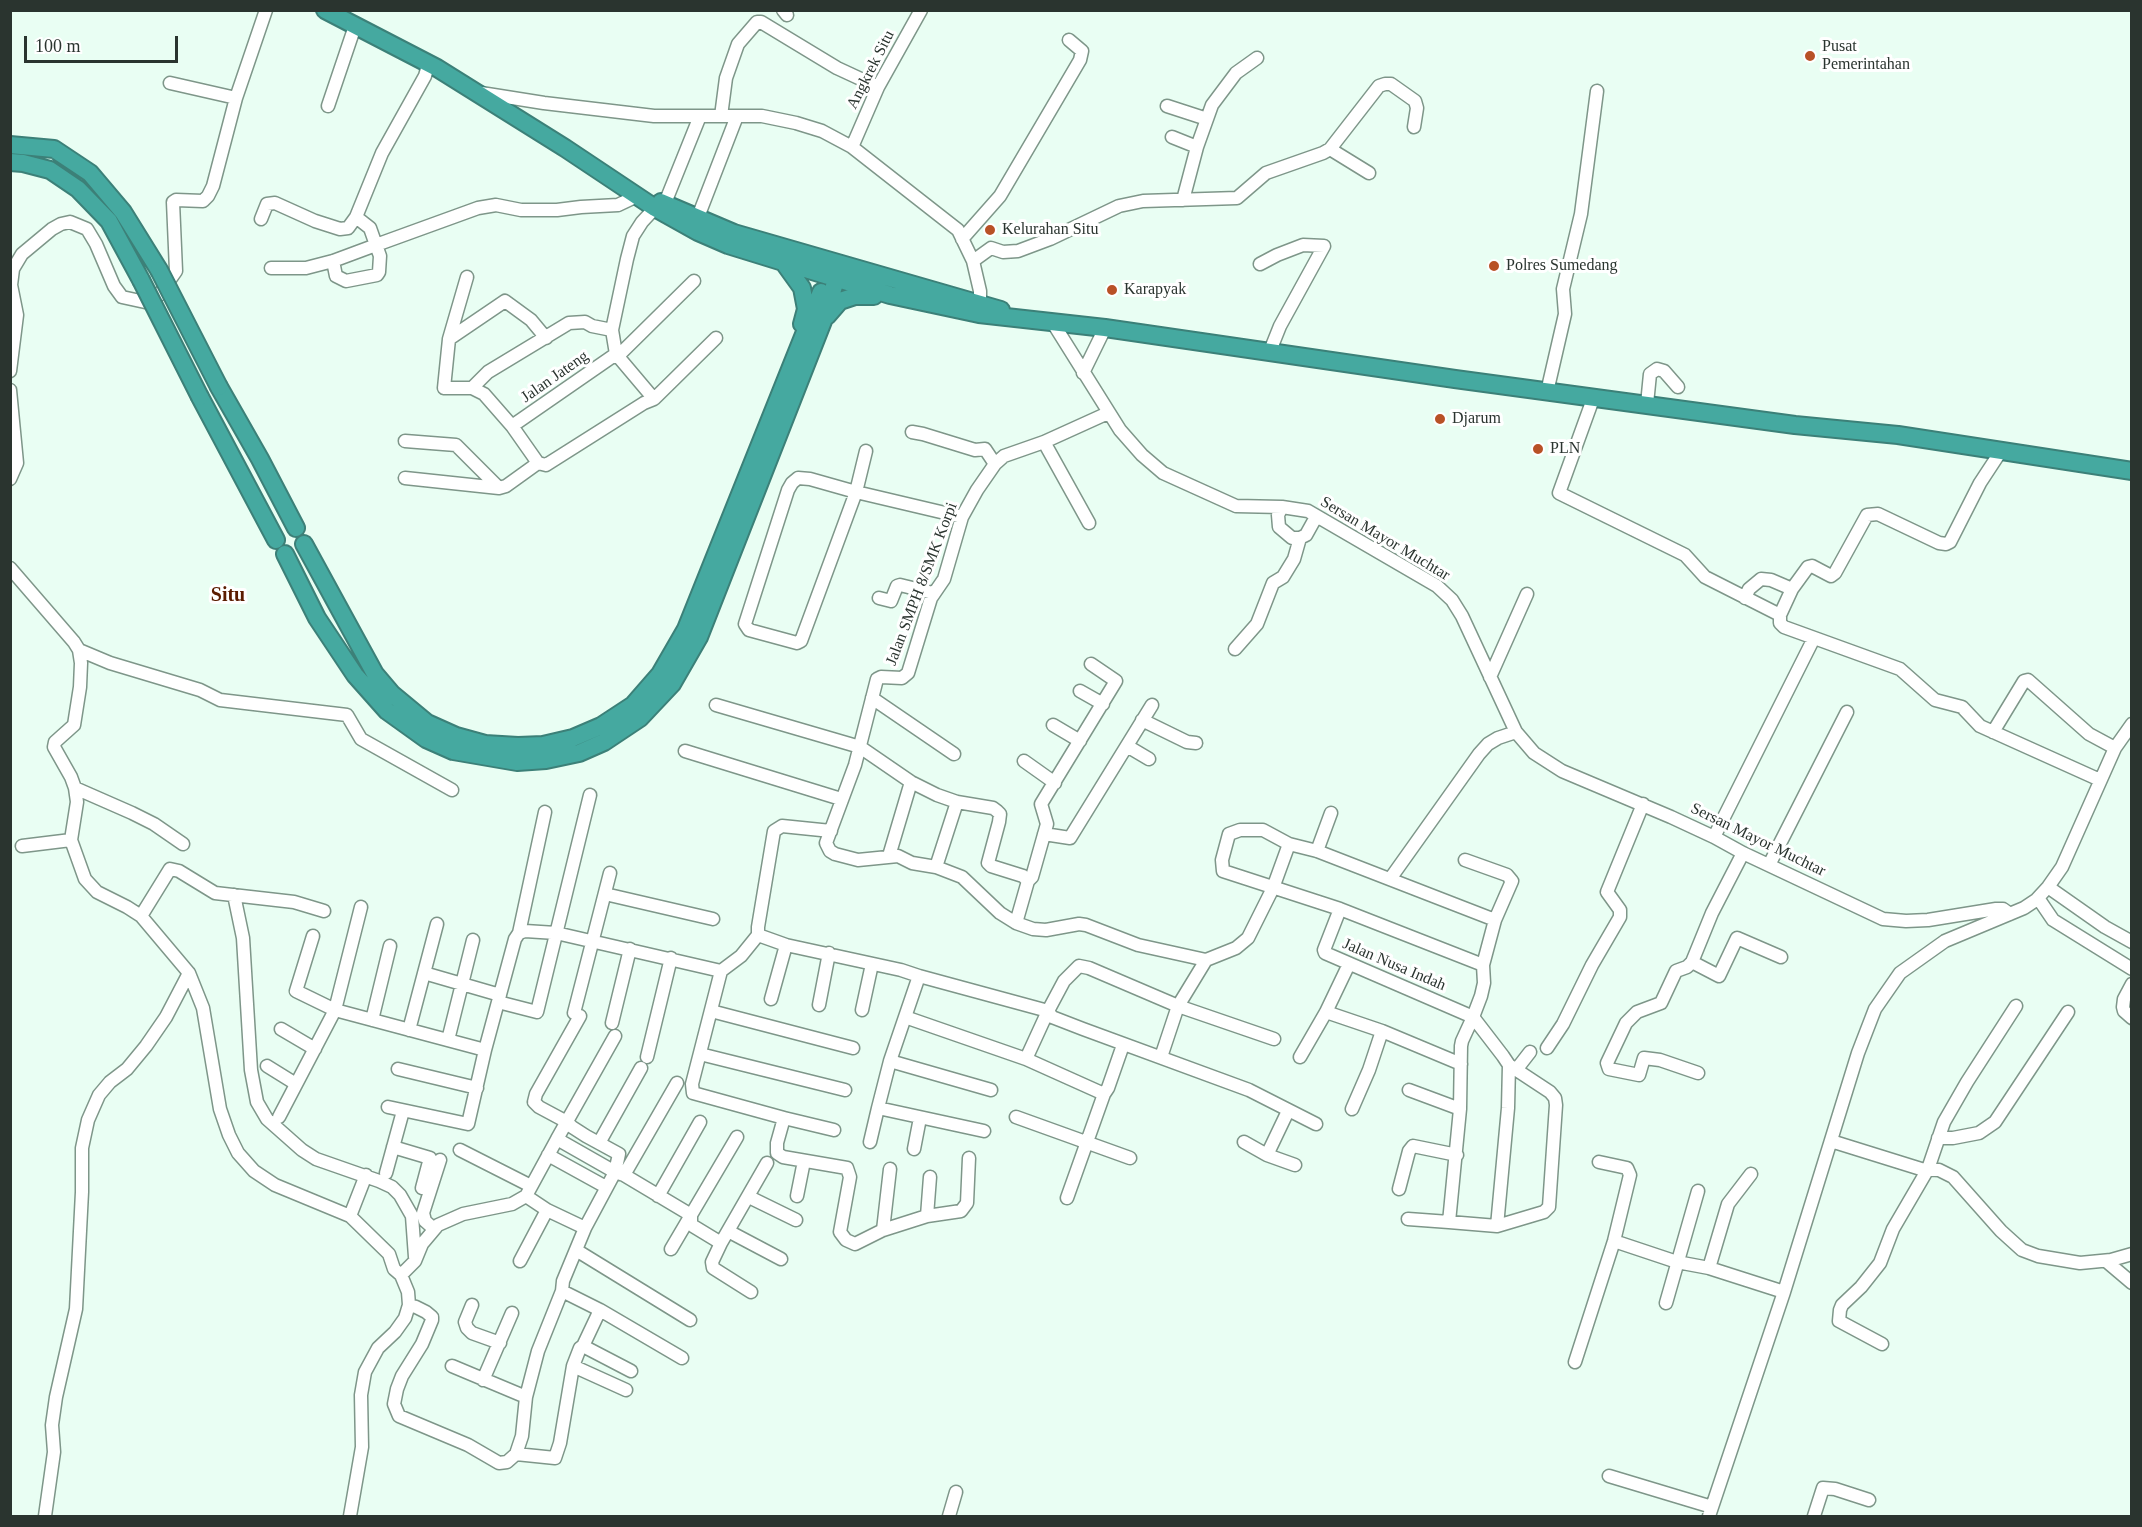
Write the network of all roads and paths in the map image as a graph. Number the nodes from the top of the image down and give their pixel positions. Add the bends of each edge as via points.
1 (266, 10) edge
2 (325, 10) edge
3 (921, 10) edge
4 (355, 26) junction
5 (1069, 40) dead end
6 (1257, 58) dead end
7 (428, 65) junction
8 (170, 83) dead end
9 (878, 87) junction
10 (476, 92) junction
11 (1597, 92) dead end
12 (237, 98) junction
13 (328, 106) dead end
14 (1167, 106) dead end
15 (700, 116) junction
16 (721, 116) junction
17 (737, 116) junction
18 (1207, 119) junction
19 (1414, 127) dead end
20 (10, 133) edge
21 (1172, 137) dead end
22 (10, 145) edge
23 (852, 147) junction
24 (1197, 147) junction
25 (54, 149) junction
26 (1330, 149) junction
27 (10, 162) edge
28 (1369, 173) dead end
29 (639, 197) junction
30 (1183, 200) junction
31 (661, 204) junction
32 (356, 217) junction
33 (698, 217) junction
34 (261, 219) dead end
35 (962, 239) junction
36 (376, 245) junction
37 (333, 261) junction
38 (974, 261) junction
39 (784, 263) junction
40 (1260, 264) dead end
41 (272, 268) dead end
42 (834, 270) junction
43 (467, 277) dead end
44 (694, 281) dead end
45 (890, 295) junction
46 (980, 308) junction
47 (823, 321) junction
48 (1053, 323) junction
49 (1105, 328) junction
50 (612, 330) junction
51 (546, 338) junction
52 (716, 338) dead end
53 (449, 339) junction
54 (1270, 351) junction
55 (617, 355) junction
56 (10, 371) edge
57 (791, 371) junction
58 (1083, 373) junction
59 (1678, 387) dead end
60 (472, 388) junction
61 (10, 390) edge
62 (1547, 392) junction
63 (654, 399) junction
64 (1593, 399) junction
65 (1647, 404) junction
66 (1108, 413) junction
67 (512, 426) junction
68 (912, 432) dead end
69 (405, 441) dead end
70 (1044, 442) junction
71 (866, 451) dead end
72 (2001, 451) junction
73 (538, 463) junction
74 (995, 464) junction
75 (2132, 471) edge
76 (405, 478) dead end
77 (10, 479) edge
78 (499, 488) junction
79 (856, 492) junction
80 (1282, 507) junction
81 (962, 517) junction
82 (1316, 517) junction
83 (1089, 523) dead end
84 (296, 528) dead end
85 (1300, 538) junction
86 (304, 544) dead end
87 (10, 568) edge
88 (1792, 589) junction
89 (933, 593) junction
90 (1527, 594) dead end
91 (879, 598) dead end
92 (1745, 598) junction
93 (1780, 615) junction
94 (1814, 638) junction
95 (1235, 649) dead end
96 (79, 650) junction
97 (1091, 664) dead end
98 (1490, 677) junction
99 (1080, 691) dead end
100 (872, 698) junction
101 (1103, 704) junction
102 (716, 705) dead end
103 (1152, 705) dead end
104 (1847, 712) dead end
105 (1142, 720) junction
106 (2132, 724) edge
107 (1053, 725) dead end
108 (1516, 732) junction
109 (1993, 732) junction
110 (1080, 741) junction
111 (1196, 743) dead end
112 (1127, 746) junction
113 (860, 747) junction
114 (2115, 748) junction
115 (685, 751) dead end
116 (954, 754) dead end
117 (1149, 759) dead end
118 (1024, 761) dead end
119 (2100, 780) junction
120 (911, 782) junction
121 (1055, 783) junction
122 (75, 788) junction
123 (452, 790) dead end
124 (590, 795) dead end
125 (841, 799) junction
126 (957, 802) junction
127 (1642, 804) junction
128 (545, 812) dead end
129 (1331, 813) dead end
130 (831, 831) junction
131 (1044, 834) junction
132 (1714, 837) junction
133 (71, 840) junction
134 (183, 844) dead end
135 (1290, 844) junction
136 (22, 846) dead end
137 (1317, 851) junction
138 (1743, 853) junction
139 (889, 856) junction
140 (1465, 860) dead end
141 (1768, 865) junction
142 (936, 867) junction
143 (610, 873) dead end
144 (1390, 879) junction
145 (1029, 881) junction
146 (2048, 887) junction
147 (1273, 888) junction
148 (605, 894) junction
149 (234, 895) junction
150 (2038, 898) junction
151 (361, 907) dead end
152 (1340, 909) junction
153 (324, 911) dead end
154 (2010, 914) junction
155 (141, 916) junction
156 (713, 919) dead end
157 (1496, 920) junction
158 (1016, 923) junction
159 (437, 924) dead end
160 (519, 933) junction
161 (558, 933) junction
162 (758, 935) junction
163 (313, 936) dead end
164 (472, 940) dead end
165 (593, 940) junction
166 (2132, 942) edge
167 (786, 945) junction
168 (390, 946) dead end
169 (630, 949) junction
170 (829, 953) junction
171 (1781, 957) dead end
172 (671, 958) junction
173 (1206, 960) junction
174 (1692, 962) junction
175 (872, 964) junction
176 (1349, 964) junction
177 (1483, 965) junction
178 (2132, 969) edge
179 (721, 971) junction
180 (189, 973) junction
181 (424, 973) junction
182 (919, 976) junction
183 (462, 984) junction
184 (2132, 984) edge
185 (499, 998) junction
186 (771, 999) dead end
187 (819, 1005) dead end
188 (1179, 1006) junction
189 (2016, 1006) dead end
190 (335, 1010) junction
191 (862, 1010) dead end
192 (711, 1011) junction
193 (1048, 1011) junction
194 (1326, 1012) junction
195 (2068, 1012) dead end
196 (905, 1017) junction
197 (1473, 1017) junction
198 (2132, 1018) edge
199 (372, 1020) junction
200 (281, 1029) dead end
201 (409, 1030) junction
202 (1382, 1031) junction
203 (1274, 1039) dead end
204 (448, 1040) junction
205 (1123, 1045) junction
206 (315, 1048) junction
207 (853, 1048) dead end
208 (1547, 1048) dead end
209 (485, 1050) junction
210 (700, 1054) junction
211 (1161, 1057) junction
212 (1300, 1057) dead end
213 (1026, 1059) junction
214 (890, 1061) junction
215 (1520, 1062) junction
216 (1461, 1064) junction
217 (267, 1066) dead end
218 (398, 1069) dead end
219 (1698, 1073) dead end
220 (677, 1083) dead end
221 (296, 1084) junction
222 (477, 1088) junction
223 (845, 1090) dead end
224 (991, 1090) dead end
225 (1409, 1090) dead end
226 (1104, 1094) junction
227 (388, 1107) dead end
228 (878, 1108) junction
229 (1352, 1109) dead end
230 (1460, 1109) junction
231 (403, 1111) junction
232 (1288, 1111) junction
233 (279, 1117) dead end
234 (1016, 1117) dead end
235 (784, 1118) junction
236 (920, 1118) junction
237 (567, 1122) junction
238 (700, 1122) dead end
239 (1316, 1124) dead end
240 (834, 1130) dead end
241 (984, 1131) dead end
242 (736, 1137) dead end
243 (1938, 1138) junction
244 (557, 1139) junction
245 (1831, 1141) junction
246 (1244, 1142) dead end
247 (599, 1143) junction
248 (870, 1143) dead end
249 (1088, 1143) junction
250 (393, 1147) junction
251 (914, 1149) dead end
252 (460, 1150) dead end
253 (548, 1155) junction
254 (1268, 1155) junction
255 (1457, 1155) junction
256 (969, 1158) dead end
257 (1130, 1158) dead end
258 (440, 1160) dead end
259 (804, 1161) junction
260 (767, 1162) dead end
261 (1599, 1162) dead end
262 (1295, 1165) dead end
263 (890, 1169) dead end
264 (1928, 1169) junction
265 (386, 1173) dead end
266 (620, 1173) junction
267 (1751, 1174) dead end
268 (366, 1175) junction
269 (930, 1178) dead end
270 (606, 1187) junction
271 (422, 1188) dead end
272 (1399, 1189) dead end
273 (528, 1191) junction
274 (1698, 1191) dead end
275 (658, 1196) junction
276 (797, 1196) dead end
277 (749, 1197) junction
278 (1067, 1198) dead end
279 (547, 1210) junction
280 (691, 1215) junction
281 (350, 1216) junction
282 (927, 1216) junction
283 (1408, 1219) dead end
284 (796, 1221) dead end
285 (1449, 1222) junction
286 (1497, 1226) junction
287 (585, 1228) junction
288 (434, 1229) junction
289 (883, 1230) junction
290 (728, 1232) junction
291 (1614, 1241) junction
292 (721, 1243) junction
293 (672, 1249) dead end
294 (576, 1250) junction
295 (2132, 1254) edge
296 (781, 1259) dead end
297 (415, 1261) junction
298 (2106, 1261) junction
299 (520, 1262) dead end
300 (1677, 1262) junction
301 (1709, 1268) junction
302 (401, 1275) junction
303 (2132, 1283) edge
304 (562, 1291) junction
305 (751, 1292) dead end
306 (1784, 1292) junction
307 (1666, 1303) dead end
308 (409, 1305) junction
309 (472, 1305) dead end
310 (600, 1310) junction
311 (512, 1313) dead end
312 (690, 1320) dead end
313 (500, 1343) junction
314 (1882, 1344) dead end
315 (583, 1346) junction
316 (682, 1358) dead end
317 (1575, 1362) dead end
318 (452, 1366) dead end
319 (573, 1366) junction
320 (631, 1371) dead end
321 (483, 1380) junction
322 (626, 1390) dead end
323 (526, 1397) junction
324 (516, 1454) junction
325 (1609, 1476) dead end
326 (956, 1491) dead end
327 (1869, 1500) dead end
328 (1710, 1512) edge
329 (45, 1516) edge
330 (350, 1516) edge
331 (949, 1516) edge
332 (1814, 1516) edge

1 - 12 street
2 - 4 highway
3 - 9 street, Angkrek Situ
4 - 7 highway
4 - 13 street
5 - 35 street via 1082,51 1080,60 1000,196
6 - 18 street via 1236,73 1212,105
7 - 10 highway
7 - 32 street via 382,153
8 - 12 street
9 - 16 street via 757,22 738,44 726,78
9 - 23 street, Angkrek Situ
10 - 15 street via 654,116
10 - 29 highway
11 - 62 street via 1581,214 1563,289 1565,314
12 - 56 street via 208,196 202,201 173,202 176,271 159,295 145,302 122,297 87,229 70,222 61,224 22,254 12,276 17,315
14 - 18 street
15 - 16 street
15 - 31 street
16 - 17 street
17 - 23 street via 796,123
17 - 33 street
18 - 24 street
19 - 26 street via 1415,101 1391,84 1384,84
20 - 25 highway
21 - 24 street
22 - 25 highway
23 - 35 street via 958,230
24 - 30 street
25 - 84 highway, bridge via 90,173 123,212 159,270
26 - 28 street
26 - 30 street via 1266,173 1237,198
27 - 47 highway, bridge via 51,170 78,189 109,220 317,618 355,675 387,711 426,739 453,751 517,762 579,753 640,718 672,684 699,637
29 - 31 highway
29 - 36 street via 618,205 557,210 496,205 478,208
30 - 38 street via 1119,206 1050,239 1018,251 991,248
31 - 33 highway
31 - 39 highway via 698,232
31 - 50 street via 633,236
32 - 34 street via 348,228 340,229 270,203
32 - 36 street via 370,228
33 - 42 highway
35 - 38 street
36 - 37 street
36 - 37 street via 380,256 377,275 346,280 336,276
37 - 41 street
38 - 46 street
39 - 42 highway
39 - 57 highway via 802,288 806,309
40 - 54 street via 1303,245 1324,246
42 - 45 highway
42 - 46 highway
42 - 47 highway
42 - 57 highway
43 - 53 street
44 - 55 street, Jalan Jateng
45 - 46 highway
45 - 47 highway via 855,296 840,301
46 - 48 highway
48 - 49 highway
48 - 58 street, Sersan Mayor Muchtar
49 - 54 highway
49 - 58 street
50 - 51 street via 579,321
50 - 55 street
51 - 53 street via 531,320 506,301
51 - 60 street via 488,372
52 - 63 street
53 - 60 street via 440,387
54 - 62 highway
55 - 63 street
55 - 67 street, Jalan Jateng
57 - 86 highway via 686,629 660,674 633,705 573,738 543,745 485,744 427,723 375,674
58 - 66 street, Sersan Mayor Muchtar
59 - 65 street via 1658,369 1650,374
60 - 67 street via 484,394
61 - 77 street via 17,463
62 - 64 highway
63 - 73 street via 546,465
64 - 65 highway
64 - 92 street via 1559,493 1685,555 1705,577
65 - 72 highway
66 - 70 street, Jalan SMPH 8/SMK Korpi
66 - 80 street, Sersan Mayor Muchtar via 1163,473 1236,506
67 - 73 street
68 - 74 street via 975,450 985,449
69 - 78 street via 456,445
70 - 74 street, Jalan SMPH 8/SMK Korpi via 1005,456
70 - 83 street
71 - 79 street
72 - 75 highway
72 - 88 street via 1950,542 1939,543 1878,514 1867,515 1835,573 1831,576 1808,567
73 - 78 street
74 - 81 street, Jalan SMPH 8/SMK Korpi
76 - 78 street
79 - 79 street via 803,477 792,483 745,624 749,630 801,641
79 - 81 street
80 - 82 street, Sersan Mayor Muchtar via 1308,511
80 - 85 street via 1279,526 1292,538
81 - 89 street, Jalan SMPH 8/SMK Korpi via 944,579
82 - 85 street
82 - 98 street, Sersan Mayor Muchtar via 1437,586 1462,616
85 - 95 street via 1294,559 1283,577 1273,583 1257,624
87 - 96 street
88 - 92 street via 1761,579
88 - 93 street
89 - 91 street via 898,585 891,601
89 - 100 street, Jalan SMPH 8/SMK Korpi via 908,673 902,678 879,678
90 - 98 street
92 - 93 street
93 - 94 street via 1784,627
94 - 109 street via 1900,669 1935,700 1962,707 1980,726
94 - 132 street
96 - 122 street via 80,687 74,725 54,747
96 - 123 street via 220,700 347,715 361,739
97 - 101 street via 1116,681
98 - 108 street, Sersan Mayor Muchtar
99 - 101 street
100 - 113 street, Jalan SMPH 8/SMK Korpi
100 - 116 street
101 - 110 street
102 - 113 street
103 - 105 street
104 - 141 street
105 - 111 street
105 - 112 street
106 - 114 street
107 - 110 street
108 - 127 street, Sersan Mayor Muchtar via 1534,753 1562,771
108 - 144 street via 1493,741 1479,754
109 - 114 street via 2028,680 2089,734
109 - 119 street
110 - 121 street
112 - 117 street
112 - 131 street via 1070,838
113 - 120 street
113 - 125 street, Jalan SMPH 8/SMK Korpi
114 - 119 street
115 - 125 street
118 - 121 street
119 - 146 street via 2062,867
120 - 126 street
120 - 139 street
121 - 131 street via 1041,804 1047,824
122 - 133 street via 77,802
122 - 134 street via 154,824
124 - 161 street
125 - 130 street, Jalan SMPH 8/SMK Korpi
126 - 142 street
126 - 145 street via 993,808 1000,814 988,863
127 - 132 street, Sersan Mayor Muchtar
127 - 208 street via 1607,892 1617,904 1620,917
128 - 160 street
129 - 137 street
130 - 139 street via 826,843 835,854 858,860
130 - 162 street via 782,826 774,831
131 - 145 street
132 - 138 street, Sersan Mayor Muchtar
133 - 136 street
133 - 155 street via 85,879 97,892
135 - 137 street
135 - 147 street
135 - 147 street via 1263,830 1234,831 1227,839 1223,870
137 - 144 street
138 - 141 street, Sersan Mayor Muchtar
138 - 174 street
139 - 142 street
140 - 157 street via 1507,875 1512,881
141 - 154 street, Sersan Mayor Muchtar via 1883,919 1928,920 2003,909
142 - 158 street via 962,878
143 - 148 street
144 - 157 street
145 - 158 street
146 - 150 street
146 - 166 street
147 - 152 street
147 - 173 street via 1243,944
148 - 156 street
148 - 165 street
149 - 153 street via 294,902
149 - 155 street via 215,893 170,869
149 - 268 street via 243,938 251,1070 257,1102 267,1119 316,1159
150 - 154 street
150 - 178 street via 2054,920
151 - 190 street
152 - 176 street, Jalan Nusa Indah via 1324,950
152 - 177 street
154 - 245 street via 1945,941 1900,973 1875,1010
155 - 180 street
157 - 177 street
158 - 173 street via 1046,930 1086,925 1137,945
159 - 181 street
160 - 161 street
160 - 185 street
161 - 165 street
161 - 185 street via 537,1012
162 - 167 street
162 - 179 street via 741,956
163 - 190 street via 296,991
164 - 183 street
165 - 169 street
165 - 237 street via 577,1015 534,1098 539,1107
167 - 170 street
167 - 186 street
168 - 199 street
169 - 172 street
169 - 237 street via 614,1030
170 - 175 street
170 - 187 street
171 - 174 street via 1737,938 1719,976
172 - 179 street
172 - 247 street via 644,1063
173 - 188 street
174 - 219 street via 1676,971 1661,1003 1637,1012 1626,1023 1607,1063 1610,1069 1639,1075 1644,1058
175 - 182 street
175 - 191 street
176 - 194 street
176 - 197 street, Jalan Nusa Indah
177 - 197 street via 1484,983
179 - 192 street
180 - 281 street via 203,1008 220,1109 238,1153 254,1172 275,1185
180 - 329 street via 166,1017 127,1069 99,1095 88,1120 82,1148 76,1309 56,1397 54,1452
181 - 183 street
181 - 201 street
182 - 193 street
182 - 196 street
183 - 185 street
183 - 204 street
184 - 198 street via 2123,1007
185 - 209 street
188 - 193 street via 1079,966 1064,981
188 - 203 street
188 - 211 street
189 - 243 street via 1967,1082
190 - 199 street
190 - 206 street
192 - 207 street
192 - 210 street
193 - 205 street via 1052,1017
193 - 213 street
194 - 202 street
194 - 212 street
195 - 243 street via 1995,1122 1979,1133
196 - 213 street
196 - 214 street
197 - 215 street
197 - 216 street via 1462,1041
199 - 201 street
200 - 206 street
201 - 204 street
202 - 216 street
202 - 229 street
204 - 209 street
205 - 211 street
205 - 226 street
206 - 221 street
209 - 222 street
210 - 223 street
210 - 235 street via 693,1093
211 - 232 street via 1249,1090
213 - 226 street
214 - 224 street
214 - 228 street
215 - 286 street via 1508,1108
215 - 286 street via 1555,1098 1551,1204 1544,1212
216 - 230 street
217 - 221 street
218 - 222 street
220 - 266 street
221 - 233 street
222 - 231 street via 468,1124
225 - 230 street
226 - 249 street
227 - 231 street
228 - 236 street
228 - 248 street
230 - 255 street
231 - 250 street
232 - 239 street
232 - 254 street
234 - 249 street
235 - 240 street
235 - 259 street via 777,1153
236 - 241 street
236 - 251 street
237 - 244 street
237 - 247 street
238 - 275 street
242 - 280 street
243 - 264 street
244 - 253 street
244 - 266 street
245 - 264 street
245 - 306 street
246 - 254 street
247 - 266 street via 619,1154
249 - 257 street
249 - 278 street
250 - 265 street
250 - 271 street via 430,1158
252 - 273 street
253 - 270 street
253 - 273 street
254 - 262 street
255 - 272 street via 1413,1146
255 - 285 street
256 - 282 street via 967,1203 961,1211
258 - 288 street via 423,1213
259 - 276 street
259 - 289 street via 847,1168 850,1177 840,1232 846,1240 855,1244
260 - 277 street
261 - 291 street via 1627,1168 1630,1175
263 - 289 street
264 - 298 street via 1953,1177 2022,1250 2065,1262
264 - 314 street via 1893,1229 1880,1263 1842,1305 1838,1315 1839,1321 1848,1327
266 - 270 street
266 - 275 street
267 - 301 street via 1728,1204
268 - 281 street
268 - 297 street via 392,1187 408,1207
269 - 282 street
270 - 287 street
273 - 279 street
273 - 288 street via 512,1204 464,1214
274 - 300 street
275 - 280 street
277 - 284 street
277 - 290 street
279 - 287 street
279 - 299 street
280 - 292 street via 693,1226
280 - 293 street
281 - 302 street via 389,1254 394,1269
282 - 289 street
283 - 285 street
285 - 286 street
287 - 294 street
288 - 297 street
290 - 292 street
290 - 296 street
291 - 300 street
291 - 317 street
292 - 305 street via 712,1268
294 - 304 street
294 - 312 street
295 - 298 street
297 - 302 street
298 - 303 street
300 - 301 street
300 - 307 street
301 - 306 street
302 - 308 street
304 - 310 street
304 - 323 street via 538,1351
306 - 328 street
308 - 324 street via 426,1312 432,1320 397,1389 394,1404 399,1416 468,1445 499,1463
308 - 330 street via 405,1318 378,1348 365,1372 361,1395 362,1447
309 - 313 street via 466,1328
310 - 315 street
310 - 316 street
311 - 313 street
313 - 321 street
315 - 319 street
315 - 320 street
318 - 321 street
319 - 322 street
319 - 324 street via 555,1458
321 - 323 street
323 - 324 street
325 - 328 street
326 - 331 street
327 - 332 street via 1823,1488

